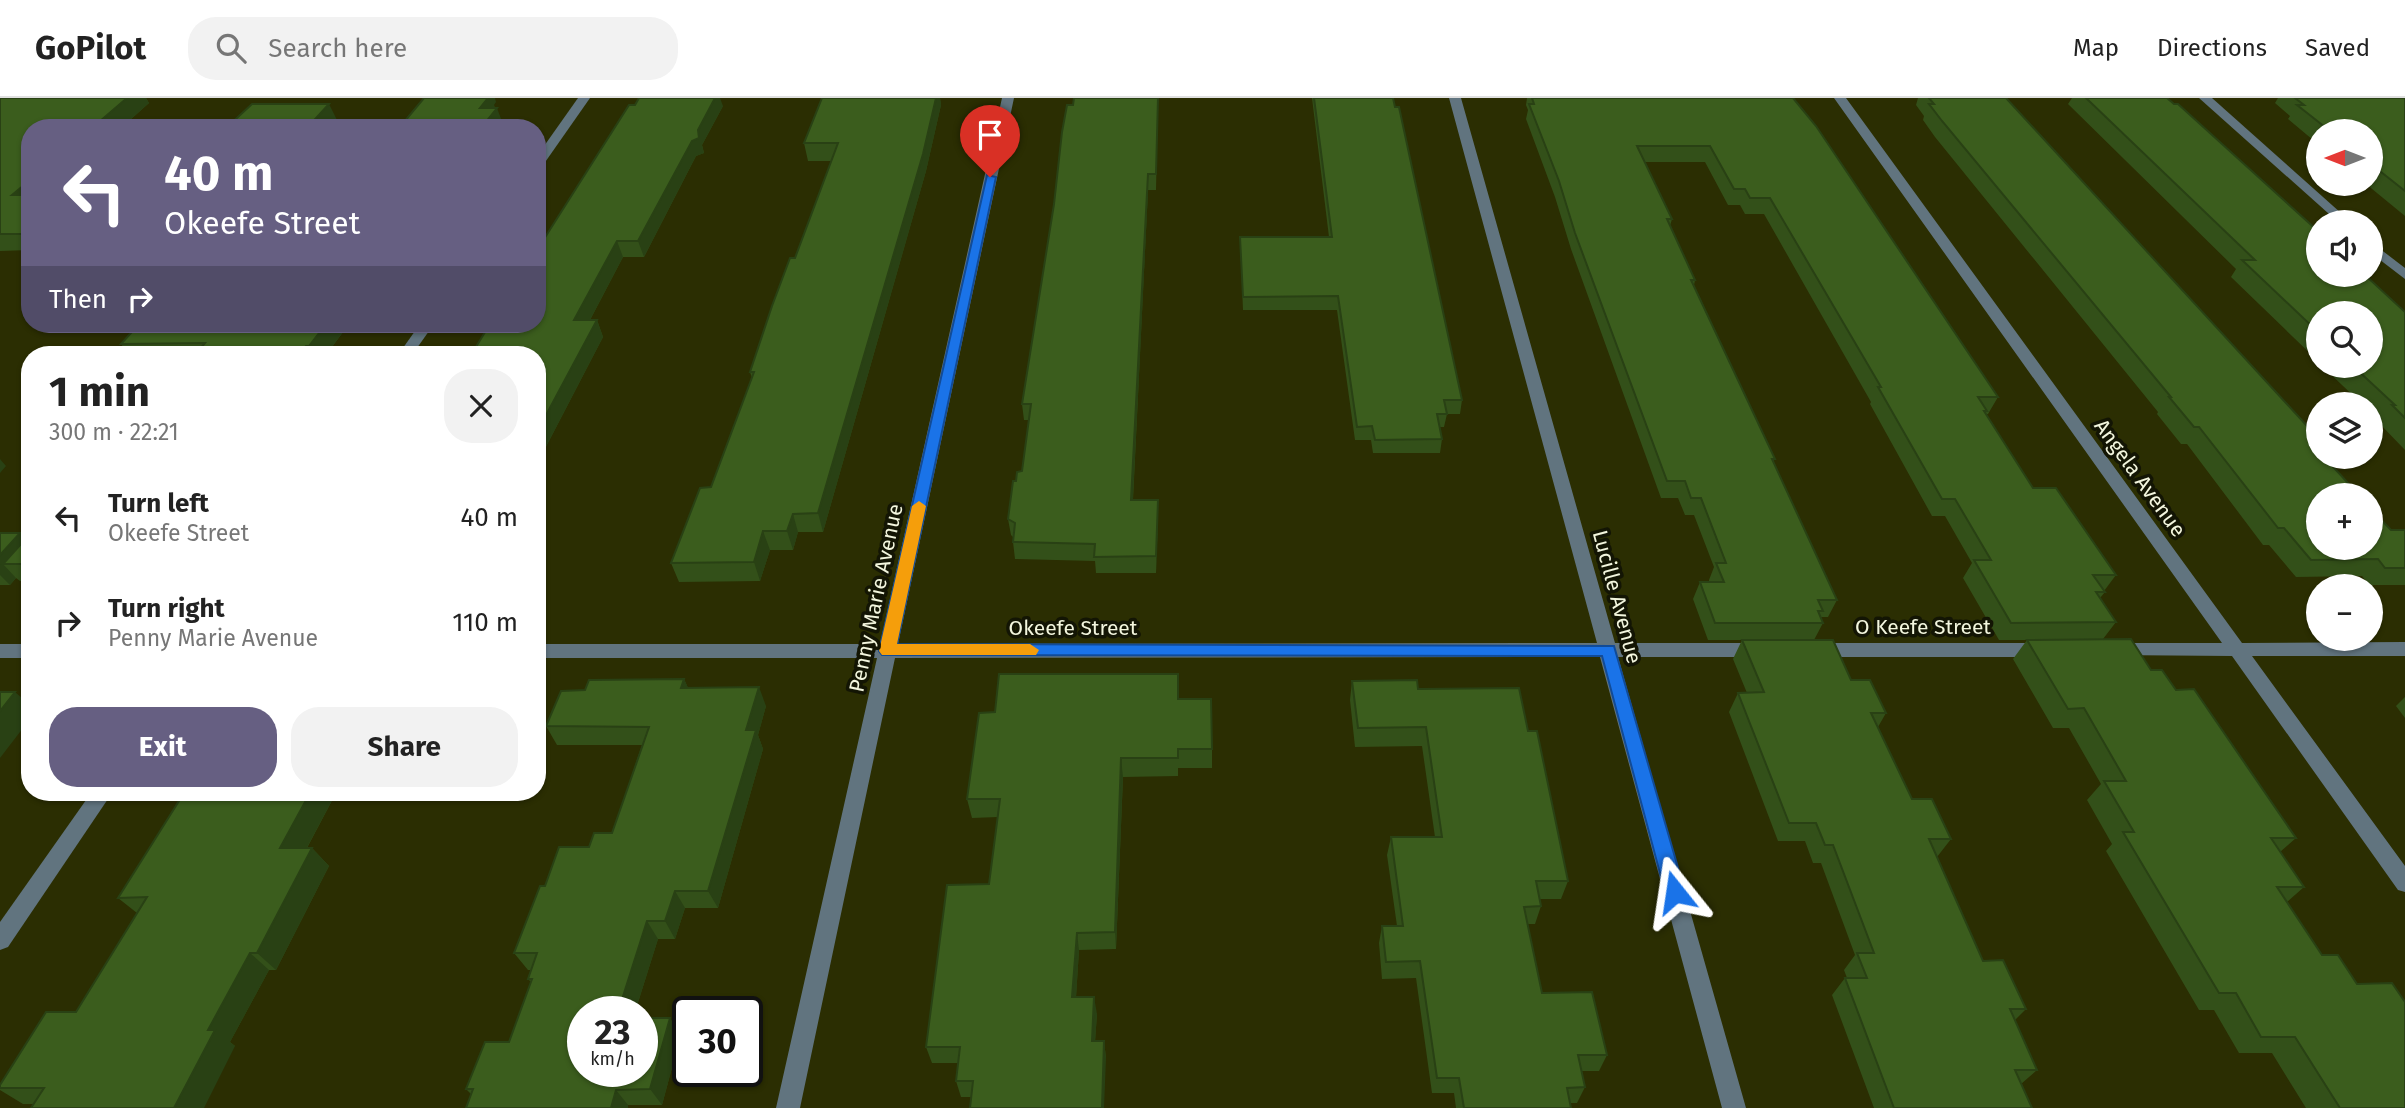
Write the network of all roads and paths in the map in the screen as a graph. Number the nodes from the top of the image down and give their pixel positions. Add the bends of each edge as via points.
1 (584, 98) edge
2 (1008, 98) edge
3 (1455, 98) edge
4 (1840, 98) edge
5 (2205, 98) edge
6 (546, 152) edge
7 (2331, 210) edge
8 (2383, 256) edge
9 (2405, 275) edge
10 (2405, 649) edge
11 (1608, 650) junction
12 (2056, 650) edge
13 (2098, 650) edge
14 (2238, 650) junction
15 (0, 651) edge
16 (21, 651) edge
17 (546, 651) edge
18 (887, 651) junction
19 (96, 801) edge
20 (2405, 883) edge
21 (0, 940) edge
22 (788, 1108) edge
23 (1734, 1108) edge

1 - 6 street
2 - 18 street, Penny Marie Avenue
3 - 11 street, Lucille Avenue
4 - 14 street, Angela Avenue
5 - 7 street
8 - 9 street
10 - 14 street
11 - 12 street, O Keefe Street
11 - 18 street, Okeefe Street
11 - 23 street, Lucille Avenue
13 - 14 street
14 - 20 street, Angela Avenue
15 - 16 street
17 - 18 street, Okeefe Street
18 - 22 street, Penny Marie Avenue
19 - 21 street

